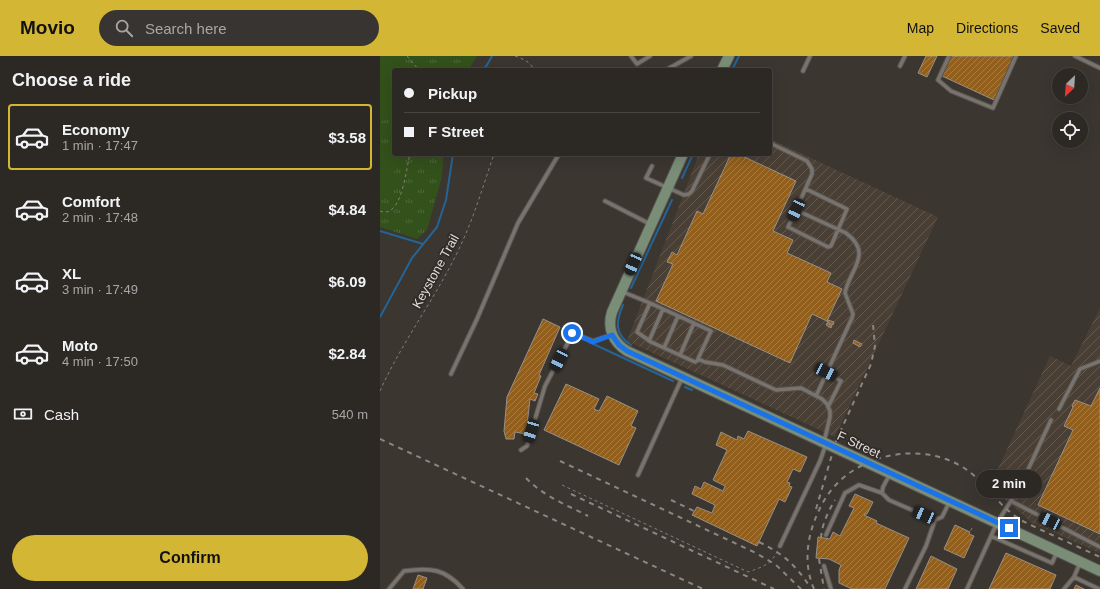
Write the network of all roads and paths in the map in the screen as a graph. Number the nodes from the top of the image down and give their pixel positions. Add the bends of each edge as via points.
1 (407, 56) edge
2 (515, 56) edge
3 (631, 56) edge
4 (650, 56) edge
5 (690, 56) edge
6 (728, 56) edge
7 (810, 56) edge
8 (905, 56) edge
9 (949, 56) edge
10 (1016, 56) edge
11 (1075, 56) edge
12 (637, 64) junction
13 (900, 66) dead end
14 (418, 68) edge
15 (534, 68) edge
16 (638, 68) edge
17 (669, 68) edge
18 (723, 68) edge
19 (1100, 68) edge
20 (803, 71) dead end
21 (772, 144) edge
22 (410, 156) edge
23 (493, 156) edge
24 (558, 156) edge
25 (682, 156) edge
26 (709, 156) edge
27 (652, 166) dead end
28 (667, 188) junction
29 (806, 189) junction
30 (605, 201) dead end
31 (796, 210) junction
32 (380, 211) edge
33 (651, 225) junction
34 (838, 230) junction
35 (621, 291) junction
36 (650, 303) junction
37 (663, 309) junction
38 (678, 316) junction
39 (694, 323) junction
40 (612, 335) junction
41 (649, 341) junction
42 (664, 348) junction
43 (680, 355) junction
44 (698, 359) junction
45 (1100, 362) edge
46 (826, 372) junction
47 (451, 374) dead end
48 (683, 377) junction
49 (380, 391) edge
50 (816, 396) junction
51 (828, 407) junction
52 (1059, 409) dead end
53 (1051, 420) dead end
54 (825, 442) junction
55 (521, 450) dead end
56 (890, 472) junction
57 (638, 475) dead end
58 (562, 485) dead end
59 (882, 493) junction
60 (950, 501) junction
61 (1011, 501) junction
62 (935, 520) junction
63 (997, 523) junction
64 (972, 528) dead end
65 (826, 535) dead end
66 (973, 536) dead end
67 (991, 536) junction
68 (780, 546) joint
69 (1100, 547) edge
70 (1057, 551) junction
71 (1080, 562) junction
72 (824, 566) dead end
73 (1100, 571) edge
74 (1074, 577) junction
75 (389, 589) edge
76 (463, 589) edge
77 (831, 589) edge
78 (905, 589) edge
79 (967, 589) edge
80 (1064, 589) edge
81 (1100, 589) edge

1 - 14 path
2 - 15 path
3 - 12 lane
4 - 12 lane
5 - 17 lane
6 - 18 street
7 - 20 lane
8 - 13 lane
9 - 10 lane via 938,80 951,91 993,108
11 - 19 lane
12 - 16 lane
21 - 29 lane via 810,164 812,174
22 - 32 path via 403,188 396,206 390,212
23 - 49 path, Keystone Trail via 473,219 455,258 395,359
24 - 47 lane via 518,223
25 - 28 street
26 - 28 lane via 689,194 684,195
27 - 28 lane via 646,178
28 - 33 street
29 - 31 lane
29 - 34 lane via 847,209
30 - 33 lane
31 - 34 lane
31 - 34 lane via 788,227 828,247 831,246
33 - 35 street
34 - 46 lane via 850,237 859,251 859,257 845,293 853,314 852,318
35 - 36 lane
35 - 40 street via 610,318
36 - 37 lane
36 - 41 lane via 636,332
37 - 38 lane
37 - 41 lane
38 - 39 lane
38 - 42 lane
39 - 43 lane
39 - 44 lane via 711,330
40 - 48 street, F Street via 627,351
40 - 55 lane via 593,342 572,333 545,386 527,446
41 - 42 lane
42 - 43 lane
43 - 44 lane via 695,362
44 - 50 lane via 722,365 776,390 801,388
45 - 52 lane via 1080,369
46 - 50 lane
46 - 51 lane via 841,380
48 - 54 street, F Street
48 - 57 lane
50 - 51 lane
51 - 54 lane via 830,417
53 - 61 lane
54 - 56 street, F Street
54 - 68 lane via 820,461
56 - 59 lane
56 - 60 street, F Street
58 - 68 path via 748,572 765,566 775,557
59 - 62 lane via 889,500
59 - 65 lane via 859,485 845,493
60 - 62 lane via 942,517
60 - 63 street, F Street
61 - 63 lane
61 - 69 lane
62 - 78 lane via 926,546
63 - 67 lane
63 - 70 street, F Street
64 - 66 path via 970,534
67 - 70 lane via 1052,563
67 - 79 lane
70 - 71 street, F Street
71 - 73 street, F Street
71 - 74 lane
72 - 77 lane
74 - 80 lane
74 - 81 lane
75 - 76 lane via 404,571 420,569 440,571 453,578

